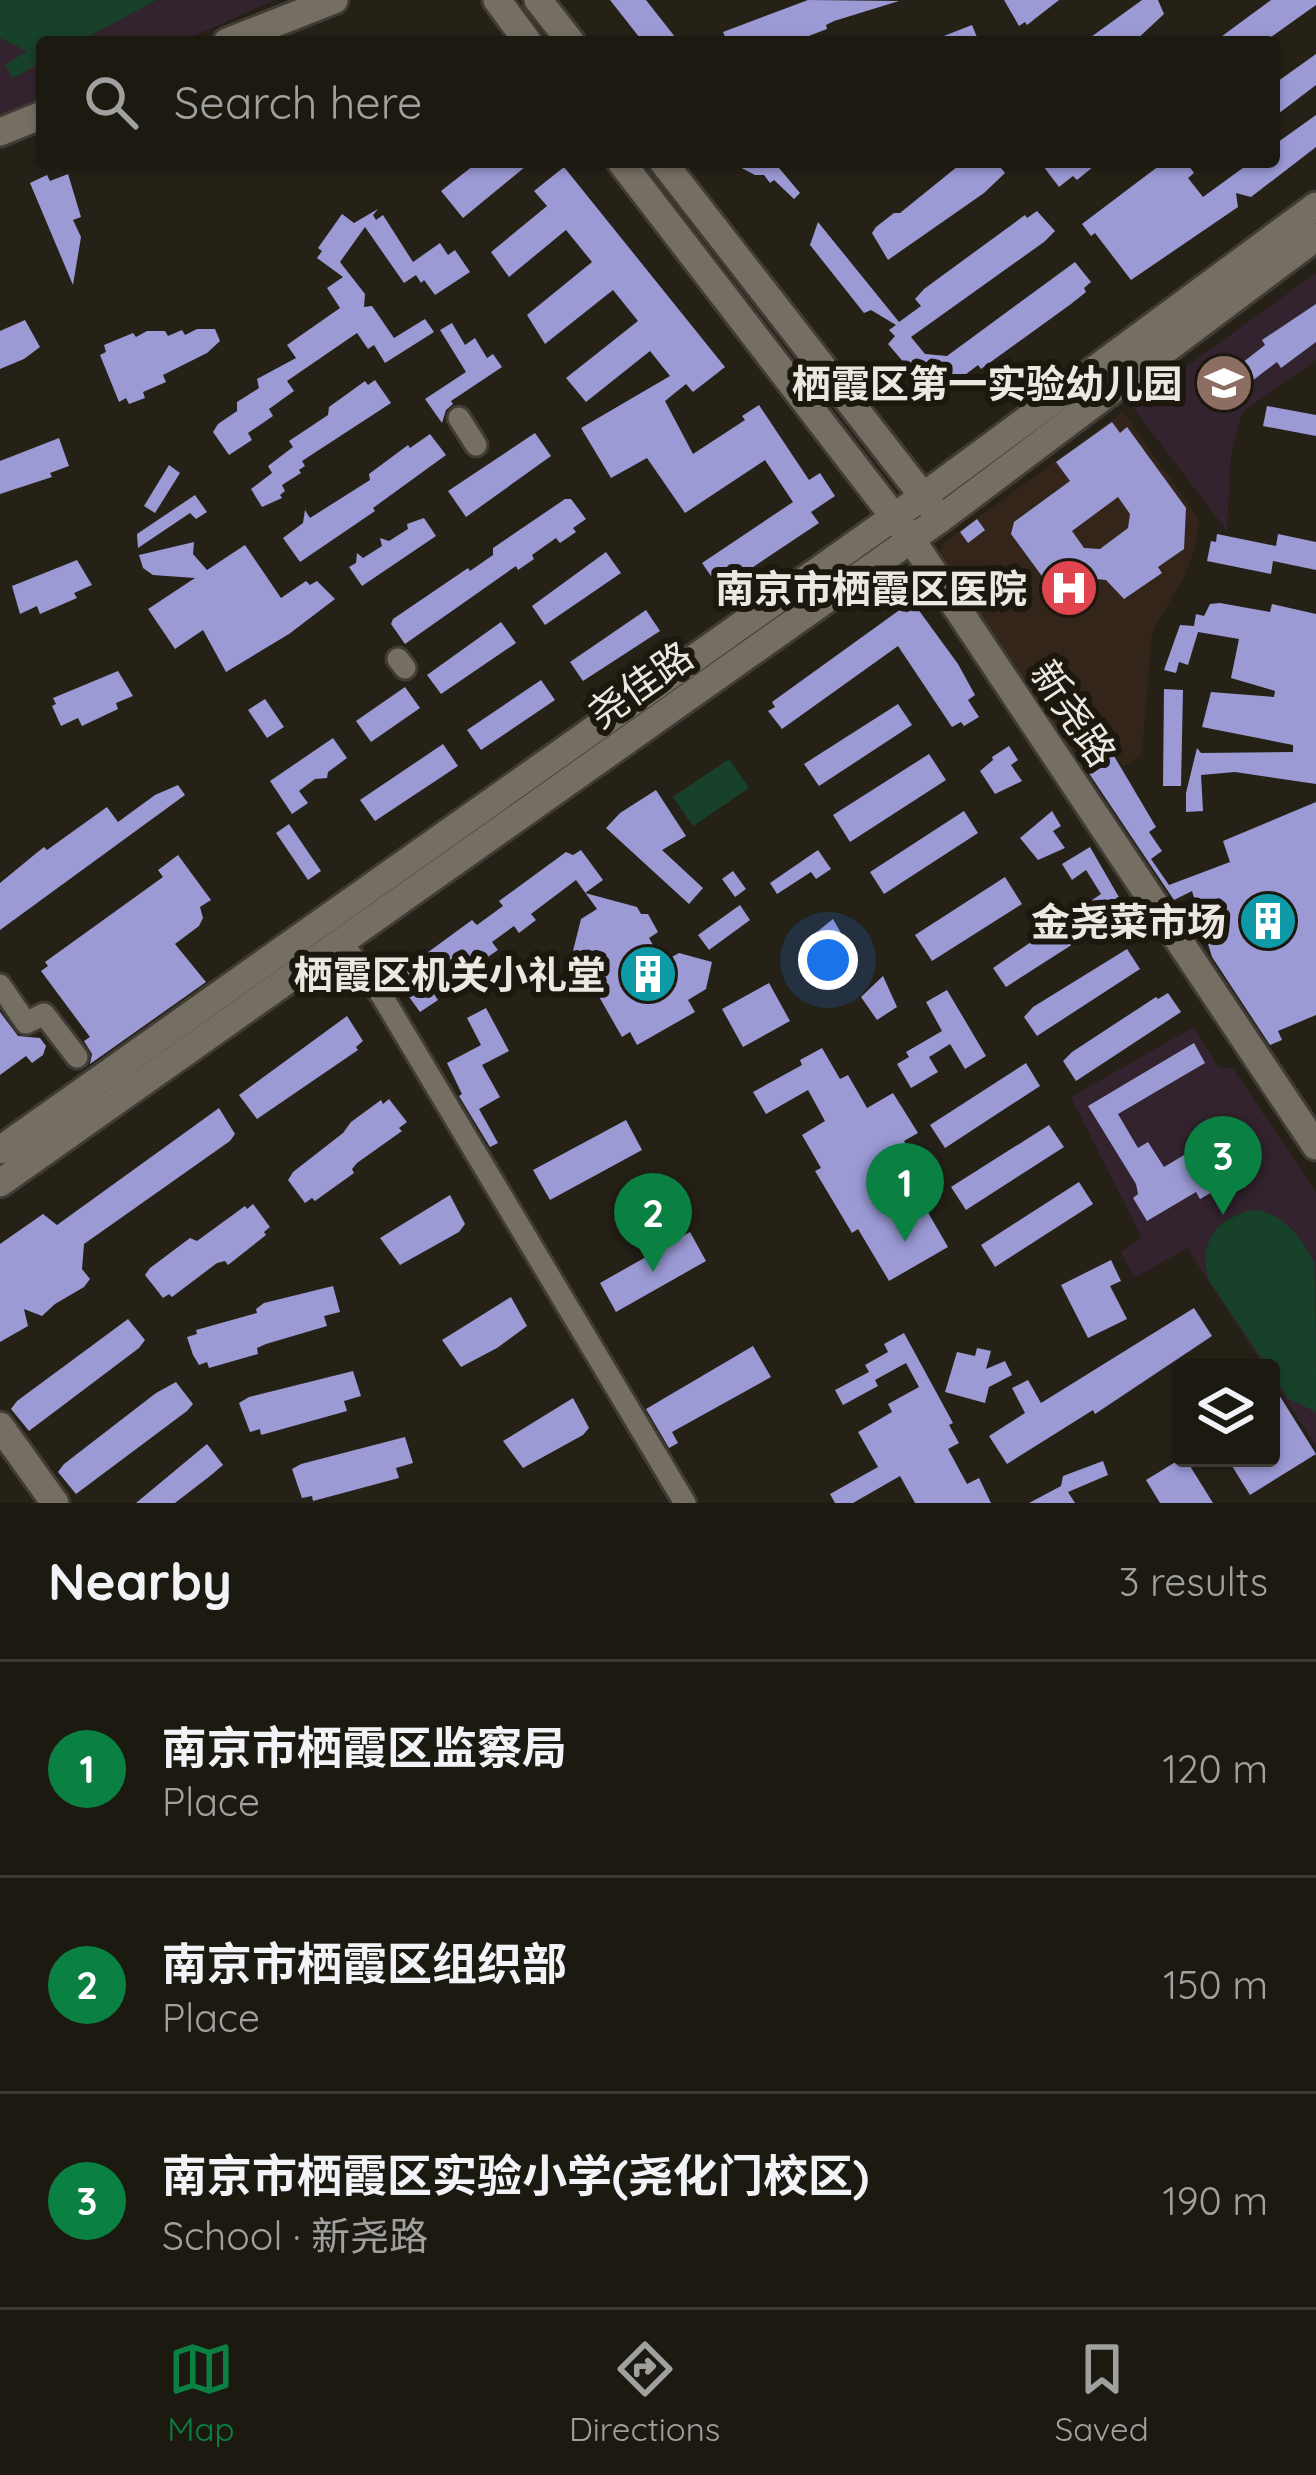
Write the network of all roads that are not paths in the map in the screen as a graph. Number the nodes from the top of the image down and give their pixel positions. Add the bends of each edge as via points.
1 (334, 0) edge
2 (497, 0) edge
3 (538, 0) edge
4 (242, 36) edge
5 (524, 36) edge
6 (566, 36) edge
7 (36, 117) edge
8 (0, 132) edge
9 (626, 168) edge
10 (668, 168) edge
11 (1316, 206) edge
12 (1316, 237) edge
13 (459, 418) dead end
14 (476, 445) dead end
15 (925, 495) junction
16 (940, 520) junction
17 (902, 528) junction
18 (342, 943) junction
19 (0, 985) edge
20 (77, 1057) dead end
21 (1316, 1146) edge
22 (0, 1150) edge
23 (0, 1183) edge
24 (0, 1426) edge
25 (55, 1503) edge
26 (686, 1503) edge

1 - 4 main road
2 - 5 main road
3 - 6 main road
7 - 8 main road
9 - 17 main road, 新尧路
10 - 15 main road
11 - 15 main road, 尧佳路
12 - 16 main road, 尧佳路
13 - 14 street
15 - 16 main road
15 - 17 main road, 尧佳路
16 - 17 main road, 尧佳路
17 - 18 main road, 尧佳路
17 - 21 main road, 新尧路
17 - 22 main road, 尧佳路
18 - 23 main road, 尧佳路
18 - 26 street via 382,996
19 - 20 street via 26,1023 44,1014
24 - 25 main road

